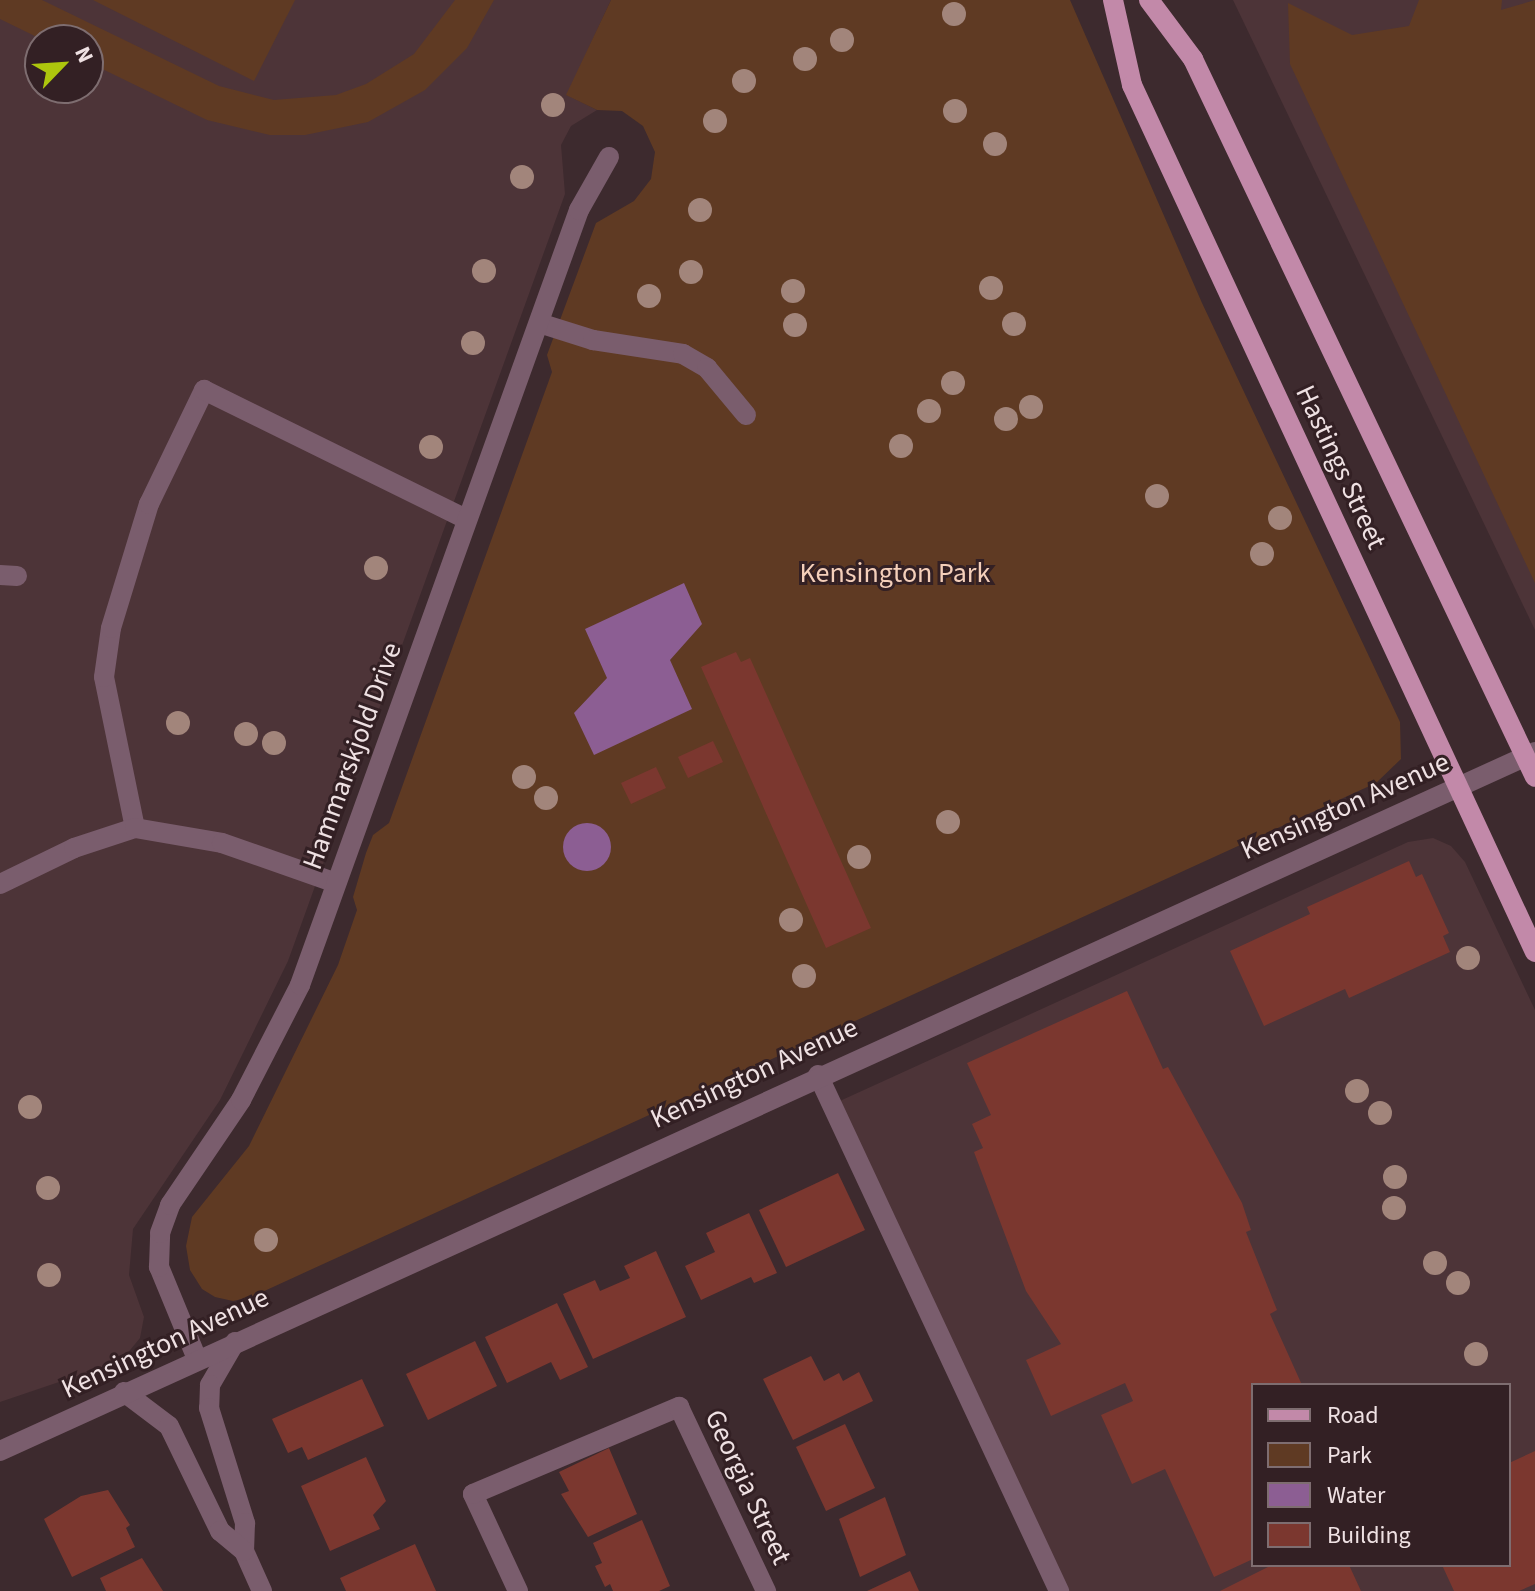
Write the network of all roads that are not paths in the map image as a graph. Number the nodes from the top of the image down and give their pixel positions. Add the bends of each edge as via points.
1 (1113, 0) edge
2 (1149, 0) edge
3 (609, 157) dead end
4 (539, 323) junction
5 (746, 415) dead end
6 (466, 519) junction
7 (1530, 754) edge
8 (1535, 777) edge
9 (1458, 786) junction
10 (135, 828) junction
11 (336, 883) junction
12 (0, 884) edge
13 (1535, 952) edge
14 (818, 1075) junction
15 (235, 1342) junction
16 (197, 1359) junction
17 (124, 1392) junction
18 (0, 1451) edge
19 (244, 1551) junction
20 (262, 1591) edge
21 (518, 1591) edge
22 (766, 1591) edge
23 (1059, 1591) edge

1 - 9 main road, Hastings Street via 1132,85
2 - 7 main road, Hastings Street via 1193,59
3 - 4 street, Hammarskjold Drive via 579,210
4 - 5 street via 593,340 683,354 707,368
4 - 6 street, Hammarskjold Drive
6 - 10 street via 204,390 149,504 111,628 104,677
6 - 11 street, Hammarskjold Drive
7 - 8 main road, Hastings Street
7 - 9 street, Kensington Avenue
9 - 13 main road, Hastings Street
9 - 14 street, Kensington Avenue
10 - 11 street via 222,843
10 - 12 street via 74,848
11 - 16 street, Hammarskjold Drive via 300,985 241,1100 170,1205 160,1233 159,1267
14 - 15 street, Kensington Avenue
14 - 23 street
15 - 16 street, Kensington Avenue
15 - 19 street via 210,1385 209,1408 245,1523
16 - 17 street, Kensington Avenue
17 - 18 street, Kensington Avenue
17 - 19 street via 169,1426 220,1531
19 - 20 street
21 - 22 street, Georgia Street via 473,1494 679,1407

